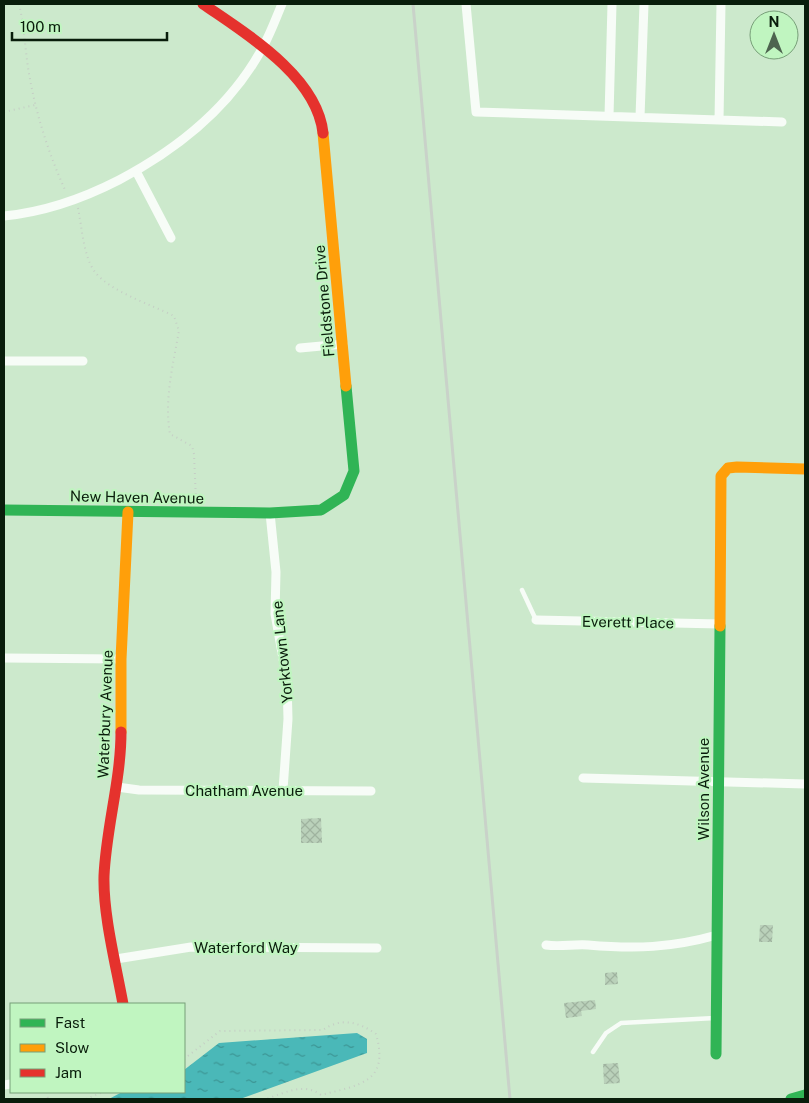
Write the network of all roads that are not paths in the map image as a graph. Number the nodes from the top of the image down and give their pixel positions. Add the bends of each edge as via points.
1 (203, 4) edge
2 (282, 4) edge
3 (466, 4) edge
4 (612, 4) edge
5 (644, 4) edge
6 (722, 4) edge
7 (263, 46) junction
8 (608, 116) junction
9 (640, 117) junction
10 (719, 120) junction
11 (782, 122) dead end
12 (136, 171) junction
13 (4, 216) edge
14 (171, 238) dead end
15 (343, 344) junction
16 (300, 348) dead end
17 (4, 361) edge
18 (83, 361) dead end
19 (805, 469) edge
20 (4, 510) edge
21 (128, 512) junction
22 (270, 513) junction
23 (522, 590) dead end
24 (536, 620) joint
25 (720, 624) junction
26 (4, 658) edge
27 (121, 659) junction
28 (583, 778) dead end
29 (718, 782) junction
30 (805, 784) edge
31 (117, 787) junction
32 (283, 790) junction
33 (371, 791) dead end
34 (717, 935) junction
35 (546, 945) dead end
36 (377, 948) dead end
37 (116, 959) junction
38 (123, 1003) edge
39 (717, 1018) junction
40 (593, 1052) dead end
41 (716, 1054) dead end
42 (805, 1095) edge
43 (791, 1099) edge

1 - 7 street, Fieldstone Drive
2 - 7 street
3 - 8 street via 476,112
4 - 8 street
5 - 9 street
6 - 10 street
7 - 12 street via 238,84 208,118 173,148
7 - 15 street, Fieldstone Drive via 298,77 312,98 322,126
8 - 9 street
9 - 10 street
10 - 11 street
12 - 13 street via 71,202
12 - 14 street
15 - 16 street
15 - 22 street, Fieldstone Drive via 354,470 344,495 321,510
17 - 18 street
19 - 25 street, Wilson Avenue via 736,468 724,471 721,476
20 - 21 street, New Haven Avenue
21 - 22 street, New Haven Avenue
21 - 27 street, Waterbury Avenue
22 - 32 street, Yorktown Lane via 276,572 275,614 287,681
23 - 24 lane
24 - 25 street, Everett Place
25 - 29 street, Wilson Avenue
26 - 27 street
27 - 31 street, Waterbury Avenue via 121,751
28 - 29 street
29 - 30 street
29 - 34 street, Wilson Avenue
31 - 32 street, Chatham Avenue via 139,790
31 - 37 street, Waterbury Avenue via 104,878 104,897
32 - 33 street, Chatham Avenue
34 - 35 street via 652,948
34 - 39 street, Wilson Avenue
36 - 37 street, Waterford Way via 191,946
37 - 38 street, Waterbury Avenue
39 - 40 lane via 621,1023 606,1033
39 - 41 street, Wilson Avenue
42 - 43 street

